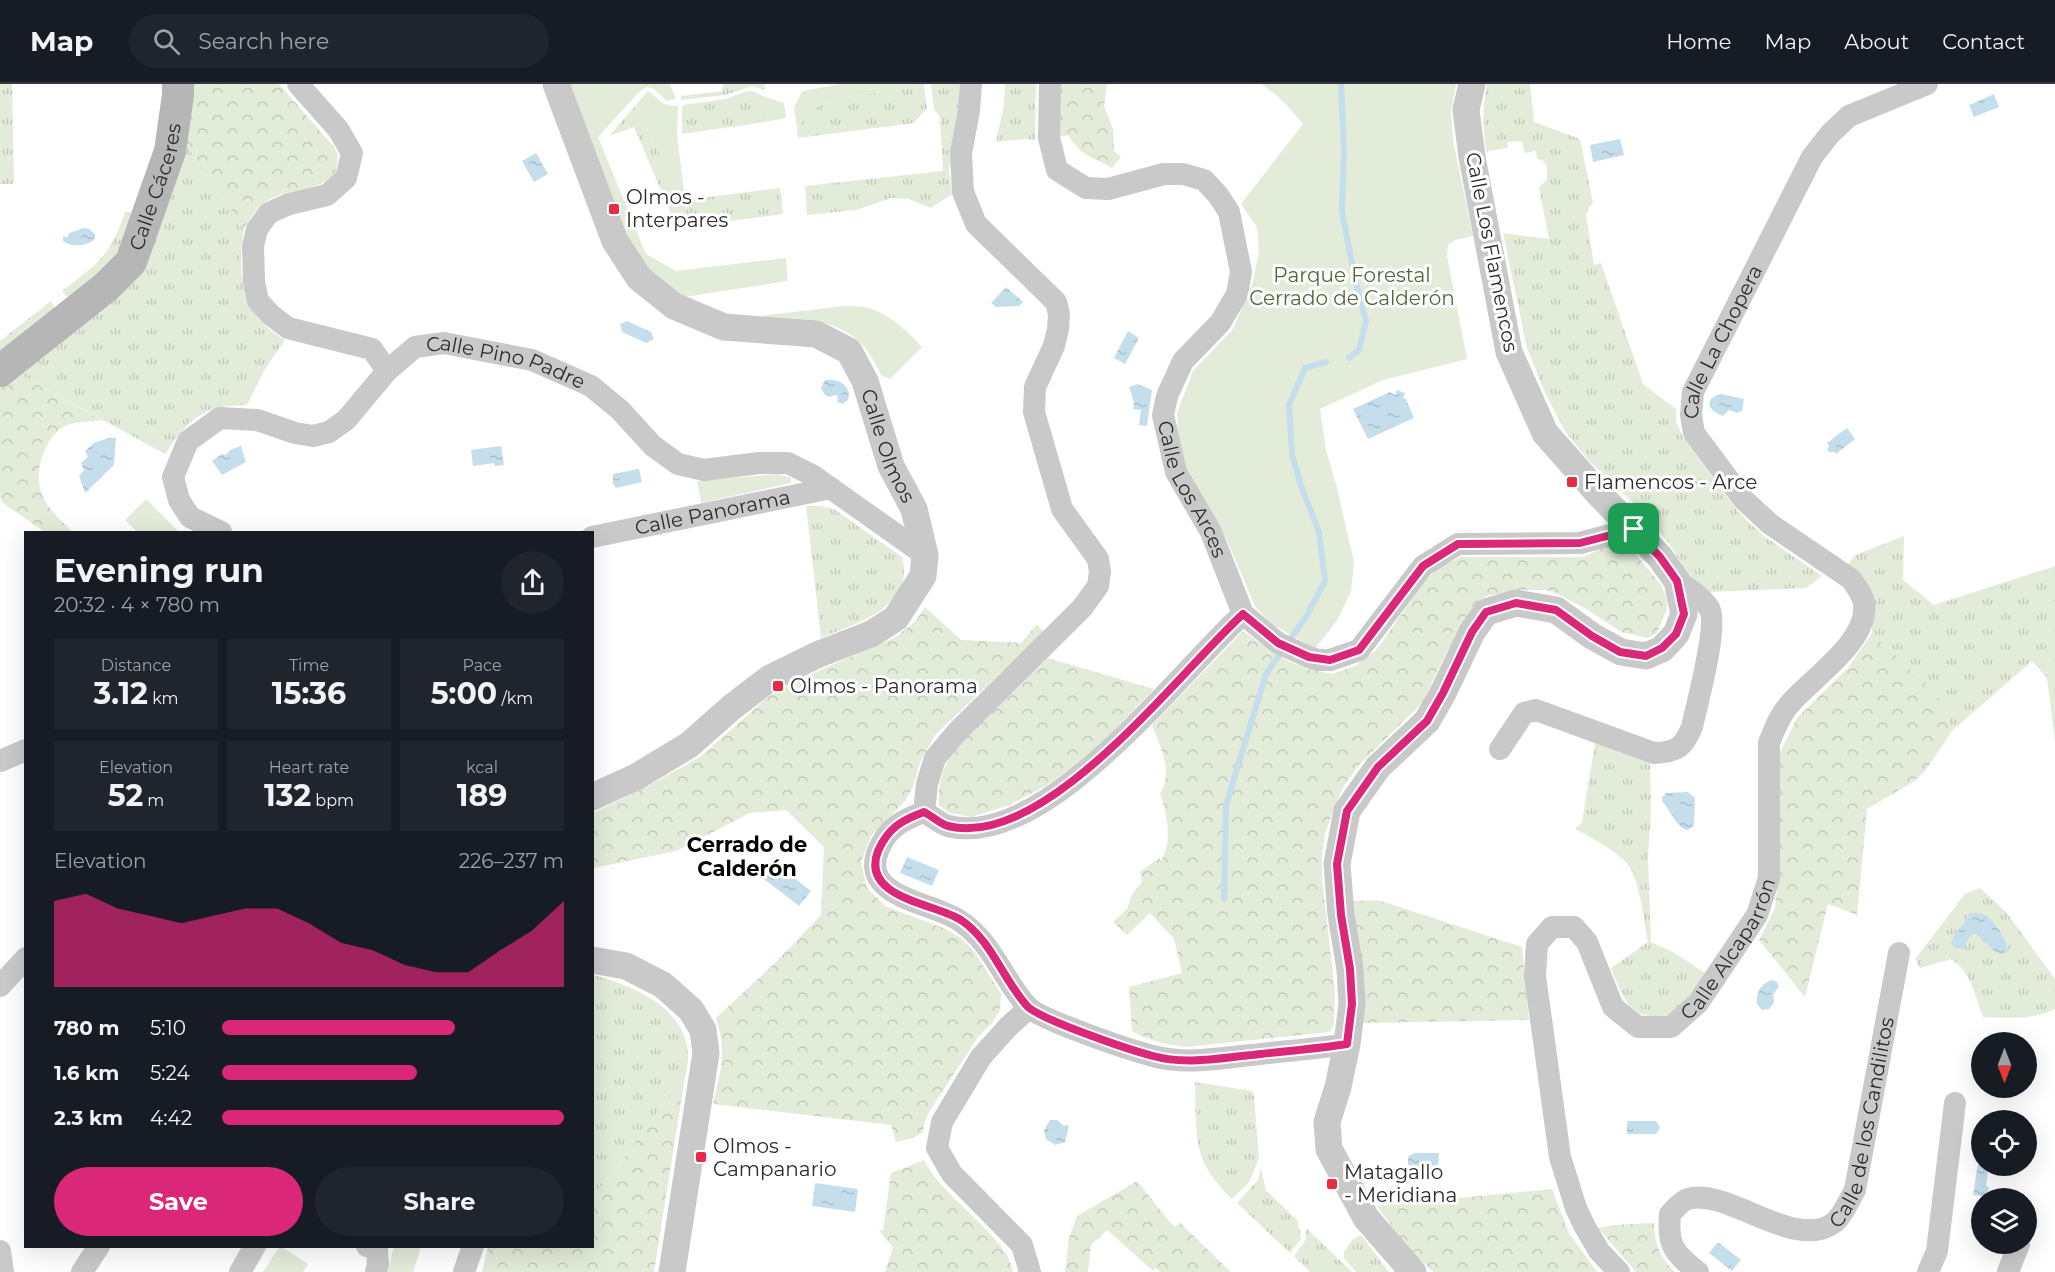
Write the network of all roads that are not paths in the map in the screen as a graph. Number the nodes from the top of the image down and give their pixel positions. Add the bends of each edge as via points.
1 (178, 84) edge
2 (298, 84) edge
3 (556, 84) edge
4 (971, 84) edge
5 (1050, 84) edge
6 (1472, 84) edge
7 (1927, 84) edge
8 (0, 370) edge
9 (387, 371) junction
10 (831, 488) junction
11 (1634, 529) junction
12 (219, 531) edge
13 (594, 537) edge
14 (925, 555) junction
15 (1677, 581) junction
16 (1864, 604) joint
17 (1247, 618) junction
18 (1500, 748) dead end
19 (24, 751) edge
20 (0, 761) edge
21 (594, 796) edge
22 (924, 812) junction
23 (1899, 953) dead end
24 (24, 960) edge
25 (594, 960) edge
26 (0, 986) edge
27 (1029, 1008) junction
28 (1347, 1044) junction
29 (1955, 1103) dead end
30 (98, 1248) edge
31 (254, 1248) edge
32 (372, 1248) edge
33 (472, 1248) edge
34 (0, 1251) edge
35 (2015, 1254) edge
36 (3, 1272) edge
37 (82, 1272) edge
38 (240, 1272) edge
39 (376, 1272) edge
40 (464, 1272) edge
41 (672, 1272) edge
42 (1029, 1272) edge
43 (1413, 1272) edge
44 (1619, 1272) edge
45 (1698, 1272) edge
46 (1928, 1272) edge
47 (2008, 1272) edge

1 - 8 main road, Calle Cáceres via 170,152 130,262 106,286
2 - 9 street via 338,129 352,153 346,178 327,195 268,213 257,230 253,246 258,301 288,328 372,349
3 - 14 street, Calle Olmos via 615,241 639,278 674,306 724,327 816,334 849,351 865,381 891,466 914,510
4 - 22 street via 961,153 963,192 976,224 1056,302 1058,328 1035,387 1034,412 1062,510 1098,559 1100,572 1098,586 1082,608 935,758
5 - 17 street, Calle Los Arces via 1049,138 1057,170 1086,188 1108,189 1164,174 1184,174 1204,180 1229,212 1241,272 1237,294 1220,323 1183,361 1163,415 1176,472 1211,532
6 - 11 street, Calle Los Flamencos via 1466,110 1472,157 1509,352 1545,433
7 - 16 street, Calle La Chopera via 1849,116 1812,157 1693,392 1694,433 1744,500 1770,524 1851,579
9 - 10 street, Calle Pino Padre via 415,347 444,343 532,360 591,386 653,446 678,464 704,470 788,463
9 - 12 street, Calle Pino Padre via 346,420 329,432 313,436 257,420 220,418 188,441 173,477 178,500 190,517
10 - 13 street, Calle Panorama
10 - 14 street, Calle Pino Padre
11 - 15 street, Calle Los Flamencos
11 - 17 street via 1580,543 1458,544 1423,566 1359,650 1330,660 1309,657 1278,643
14 - 21 street, Calle Olmos via 923,576 896,618 870,634 771,678 689,745 636,777
15 - 18 street via 1710,609 1712,633 1686,741 1673,752 1654,753 1536,710 1524,713
15 - 28 street via 1684,614 1676,634 1662,648 1646,656 1620,652 1556,610 1516,603 1486,612 1427,721 1378,767 1347,811 1337,864 1350,969
16 - 44 street, Calle Alcaparrón via 1862,625 1852,641 1787,706 1776,724 1769,743 1769,878 1757,915 1698,1003 1671,1027 1638,1027 1613,1006 1587,942 1574,927 1552,927 1537,944 1535,976 1560,1157 1585,1227 1599,1251
17 - 22 street via 1082,776 1038,805 999,823 974,828 947,826
19 - 20 street
22 - 27 street via 903,819 884,838 874,862 879,881 896,895 960,920 985,942
23 - 45 street, Calle de los Candilitos via 1855,1190 1836,1222 1818,1230 1796,1230 1705,1197 1686,1199 1670,1214 1668,1233 1678,1256
24 - 26 street
25 - 41 street via 626,966 663,985 691,1010 703,1030 706,1053
27 - 28 street via 1155,1057 1192,1061
27 - 42 street via 981,1057 942,1122 937,1149 952,1174 1022,1245
28 - 43 street via 1327,1122 1329,1149 1366,1218
29 - 46 street via 1937,1251
30 - 37 street
31 - 38 street
32 - 39 street via 377,1250
33 - 40 street
34 - 36 street
35 - 47 street

